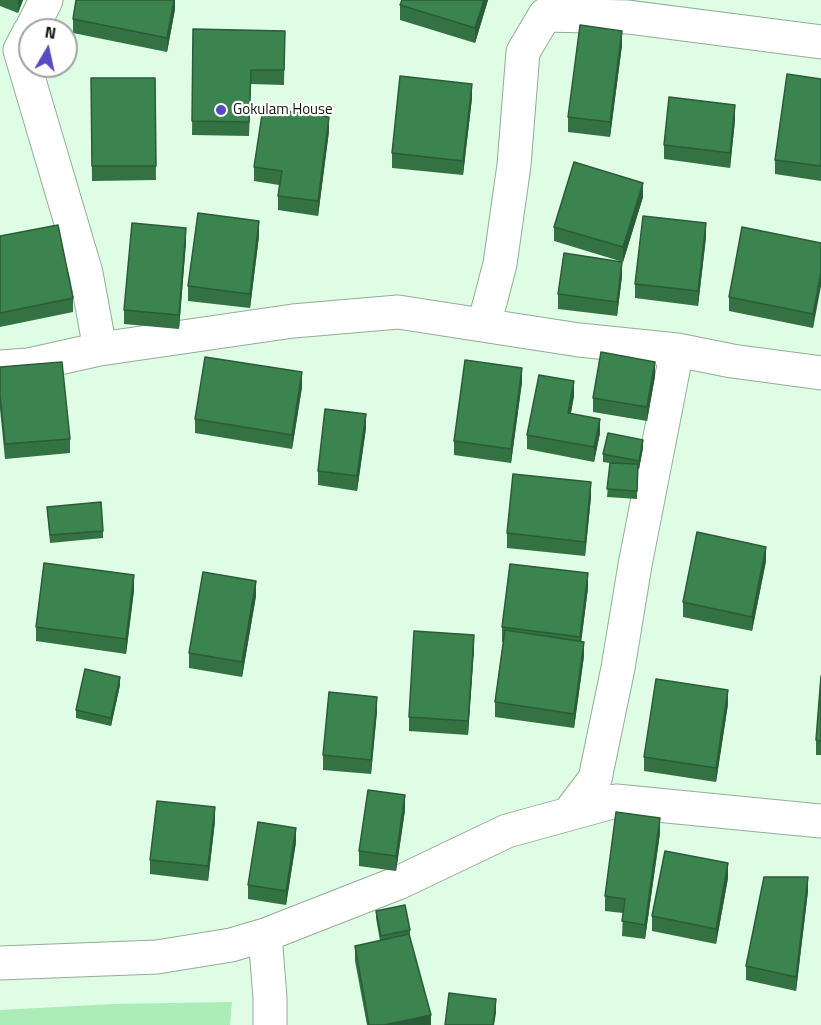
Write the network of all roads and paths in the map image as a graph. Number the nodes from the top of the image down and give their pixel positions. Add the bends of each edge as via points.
1 (46, 0) edge
2 (545, 8) edge
3 (37, 18) edge
4 (821, 42) edge
5 (28, 78) edge
6 (484, 325) junction
7 (100, 349) junction
8 (677, 350) junction
9 (0, 367) edge
10 (821, 373) edge
11 (569, 813) junction
12 (821, 821) edge
13 (265, 935) junction
14 (0, 963) edge
15 (270, 1025) edge

1 - 3 street
2 - 4 street
2 - 6 street via 523,52 502,253
5 - 7 street via 86,273
6 - 7 street via 398,312 293,321
6 - 8 street
7 - 9 street
8 - 10 street
8 - 11 street via 594,778
11 - 12 street via 616,801
11 - 13 street via 507,831 398,883
13 - 14 street via 231,945 157,957
13 - 15 street

